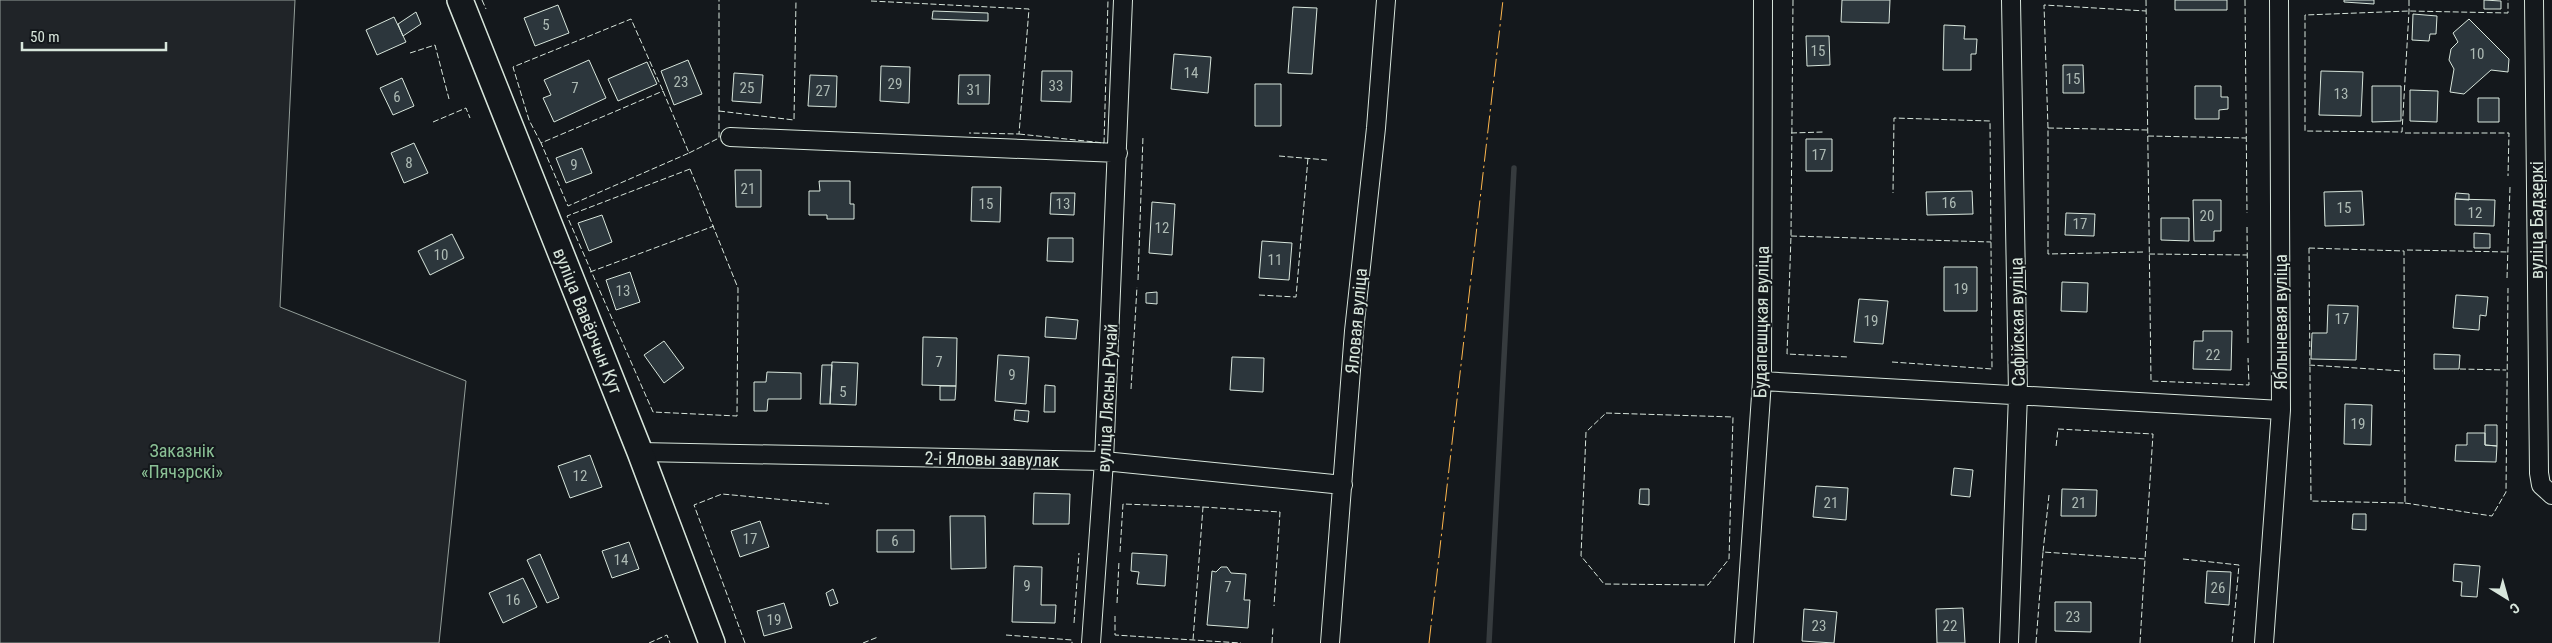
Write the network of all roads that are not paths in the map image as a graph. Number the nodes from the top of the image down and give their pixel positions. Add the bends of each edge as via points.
1 (460, 0) edge
2 (1123, 0) edge
3 (1386, 0) edge
4 (1763, 0) edge
5 (2011, 0) edge
6 (2279, 0) edge
7 (2534, 0) edge
8 (730, 137) dead end
9 (1118, 153) junction
10 (1762, 381) junction
11 (2018, 394) junction
12 (2281, 410) junction
13 (640, 452) junction
14 (1104, 461) junction
15 (1343, 485) junction
16 (2552, 495) edge
17 (712, 643) edge
18 (1091, 643) edge
19 (1330, 643) edge
20 (1744, 643) edge
21 (2009, 643) edge
22 (2264, 643) edge

1 - 13 street, вуліца Вавёрчын Кут
2 - 9 street, вуліца Лясны Ручай
3 - 15 street, Яловая вуліца via 1354,331
4 - 10 street, Будапешцкая вуліца
5 - 11 street, Сафійская вуліца
6 - 12 street, Яблыневая вуліца
7 - 16 street, вуліца Бадзеркі via 2539,473 2540,485
8 - 9 street
9 - 14 street, вуліца Лясны Ручай
10 - 11 street
10 - 20 street, Будапешцкая вуліца
11 - 12 street
11 - 21 street, Сафійская вуліца
12 - 22 street, Яблыневая вуліца
13 - 14 street, 2-і Яловы завулак
13 - 17 street, вуліца Вавёрчын Кут
14 - 15 street, 2-і Яловы завулак
14 - 18 street, вуліца Лясны Ручай
15 - 19 street, Яловая вуліца

